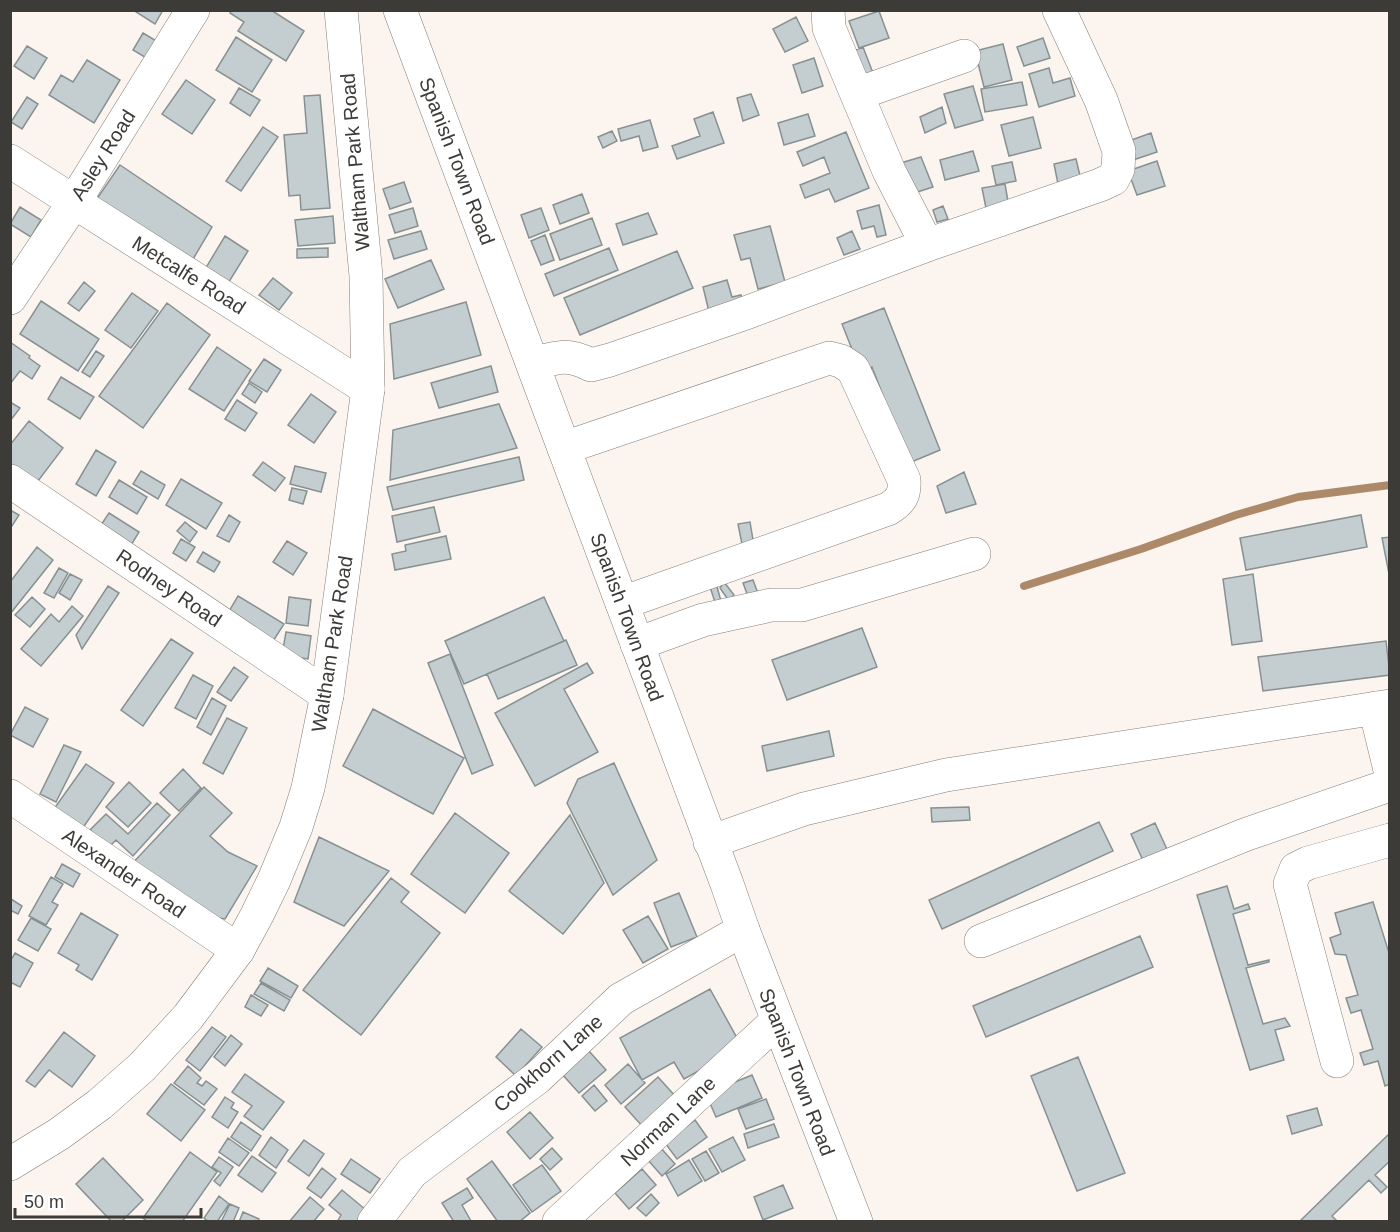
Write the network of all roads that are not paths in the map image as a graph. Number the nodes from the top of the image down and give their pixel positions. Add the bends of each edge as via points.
1 (193, 10) edge
2 (341, 10) edge
3 (400, 10) edge
4 (828, 10) edge
5 (1059, 10) edge
6 (964, 56) dead end
7 (857, 94) junction
8 (10, 161) edge
9 (74, 202) junction
10 (927, 245) junction
11 (10, 298) edge
12 (533, 364) junction
13 (368, 388) junction
14 (564, 448) junction
15 (10, 481) edge
16 (974, 554) dead end
17 (622, 603) junction
18 (637, 644) junction
19 (327, 695) junction
20 (1382, 707) edge
21 (1389, 770) edge
22 (1389, 785) edge
23 (10, 796) edge
24 (1389, 840) edge
25 (710, 842) junction
26 (743, 930) junction
27 (981, 941) dead end
28 (238, 950) junction
29 (777, 1021) junction
30 (1336, 1061) dead end
31 (10, 1164) edge
32 (374, 1221) edge
33 (559, 1221) edge
34 (856, 1221) edge

1 - 9 street, Asley Road
2 - 13 street, Waltham Park Road via 366,276
3 - 12 street, Spanish Town Road
4 - 7 street via 829,28
5 - 10 street via 1101,100 1119,151 1113,178
6 - 7 street
7 - 10 street via 889,171
8 - 9 street, Metcalfe Road
9 - 11 street, Asley Road
9 - 13 street, Metcalfe Road
10 - 12 street via 610,360 591,365 565,356
12 - 14 street, Spanish Town Road
13 - 19 street, Waltham Park Road
14 - 17 street, Spanish Town Road
14 - 17 street via 829,358 853,369 904,480 904,493 888,509
15 - 19 street, Rodney Road
16 - 18 street via 802,605 771,605 703,620
17 - 18 street, Spanish Town Road
18 - 25 street, Spanish Town Road
19 - 28 street, Waltham Park Road via 296,827
20 - 21 street
20 - 25 street via 946,775 804,809
22 - 27 street via 1247,834
23 - 28 street, Alexander Road
24 - 30 street via 1308,863 1296,869 1290,884
25 - 26 street, Spanish Town Road
26 - 29 street, Spanish Town Road
26 - 32 street, Cookhorn Lane via 621,999 537,1078 412,1172
28 - 31 street, Waltham Park Road via 188,1017 142,1067 100,1104
29 - 33 street, Norman Lane
29 - 34 street, Spanish Town Road

